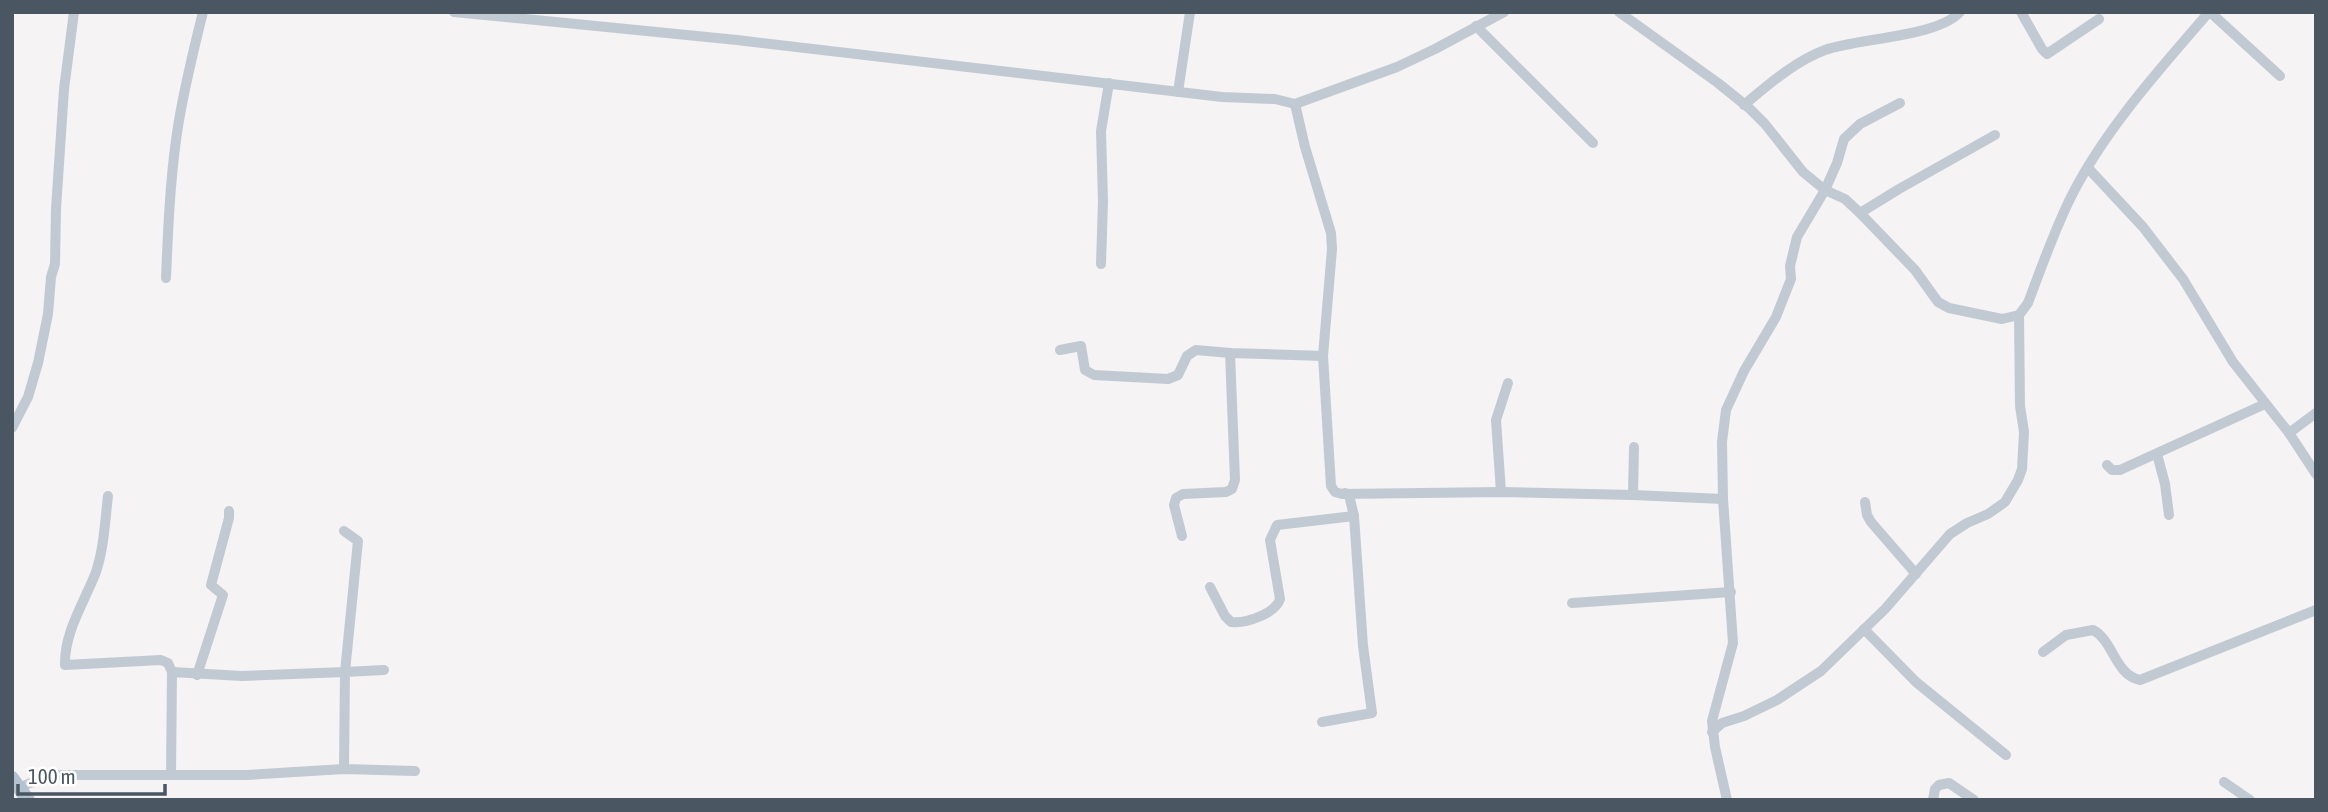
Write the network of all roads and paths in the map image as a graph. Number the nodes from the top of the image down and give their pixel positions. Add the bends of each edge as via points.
1 (74, 12) edge
2 (203, 12) edge
3 (454, 12) edge
4 (1190, 12) edge
5 (1504, 12) edge
6 (1619, 12) edge
7 (1960, 12) edge
8 (2021, 12) edge
9 (2210, 12) edge
10 (517, 15) edge
11 (2099, 19) dead end
12 (1476, 26) junction
13 (2280, 75) dead end
14 (1109, 83) junction
15 (1178, 92) junction
16 (1900, 103) dead end
17 (1295, 104) junction
18 (1744, 104) junction
19 (1995, 135) dead end
20 (1592, 143) dead end
21 (2088, 168) junction
22 (1825, 190) junction
23 (1860, 213) junction
24 (1101, 264) dead end
25 (166, 278) dead end
26 (2019, 314) junction
27 (1060, 350) dead end
28 (1230, 353) junction
29 (1323, 356) junction
30 (1508, 383) dead end
31 (2265, 404) junction
32 (2316, 413) edge
33 (12, 428) edge
34 (2289, 433) junction
35 (1634, 447) dead end
36 (2157, 454) junction
37 (2107, 465) dead end
38 (2316, 474) edge
39 (1501, 492) junction
40 (1345, 493) junction
41 (1633, 495) junction
42 (108, 496) dead end
43 (1723, 499) junction
44 (1865, 502) dead end
45 (229, 511) dead end
46 (2169, 515) dead end
47 (1354, 516) junction
48 (344, 531) dead end
49 (1182, 536) dead end
50 (1916, 573) junction
51 (1210, 587) dead end
52 (1731, 592) junction
53 (1572, 603) dead end
54 (2316, 610) edge
55 (1864, 628) junction
56 (2043, 652) dead end
57 (384, 670) dead end
58 (172, 672) junction
59 (345, 672) junction
60 (197, 675) junction
61 (1322, 722) dead end
62 (1712, 732) junction
63 (2006, 755) dead end
64 (344, 769) junction
65 (415, 771) dead end
66 (171, 775) junction
67 (2224, 782) dead end
68 (20, 788) edge
69 (1727, 800) edge
70 (1933, 800) edge
71 (1974, 800) edge
72 (2249, 800) edge

1 - 33 street via 48,314 28,397
2 - 25 street via 177,132
3 - 10 street
4 - 15 street
5 - 12 street
6 - 18 street
7 - 18 street via 1942,24 1815,54
8 - 11 street via 2047,54
9 - 13 street
9 - 21 street via 2147,85
10 - 14 street
12 - 17 street via 1397,66
12 - 20 street
14 - 15 street
14 - 24 street via 1101,131
15 - 17 street
16 - 22 street via 1850,131
17 - 29 street via 1331,233
18 - 22 street via 1803,172
19 - 23 street
21 - 26 street
21 - 31 street via 2175,269
22 - 23 street
22 - 43 street via 1797,237 1791,279 1776,317 1726,410
23 - 26 street via 1942,305 1998,318
26 - 50 street via 2022,470 2005,502 1957,528
27 - 28 street via 1081,346 1085,370 1094,375 1168,379 1178,375 1192,351
28 - 29 street
28 - 49 street via 1236,480 1226,492 1176,498
29 - 40 street via 1331,486 1338,494
30 - 39 street via 1496,420
31 - 34 street
31 - 36 street
32 - 34 street
34 - 38 street
35 - 41 street
36 - 37 street via 2117,471
36 - 46 street
39 - 40 street
39 - 41 street
40 - 47 street
41 - 43 street
42 - 58 street via 101,554 76,612 65,665 162,660
43 - 52 street
44 - 50 street via 1871,522
45 - 60 street via 211,586 223,595
47 - 51 street via 1277,526 1270,540 1280,599 1272,610 1231,622
47 - 61 street via 1372,713
48 - 59 street via 358,541
50 - 55 street
52 - 53 street
52 - 62 street via 1733,643 1714,708
54 - 56 street via 2140,680 2123,668 2104,637 2094,630 2066,635
55 - 62 street via 1821,671
55 - 63 street via 1916,682
57 - 59 street
58 - 60 street
58 - 66 street
59 - 60 street
59 - 64 street
62 - 69 street
64 - 65 street
64 - 66 street
66 - 68 street via 48,775
67 - 72 street
70 - 71 street via 1935,789 1949,783

